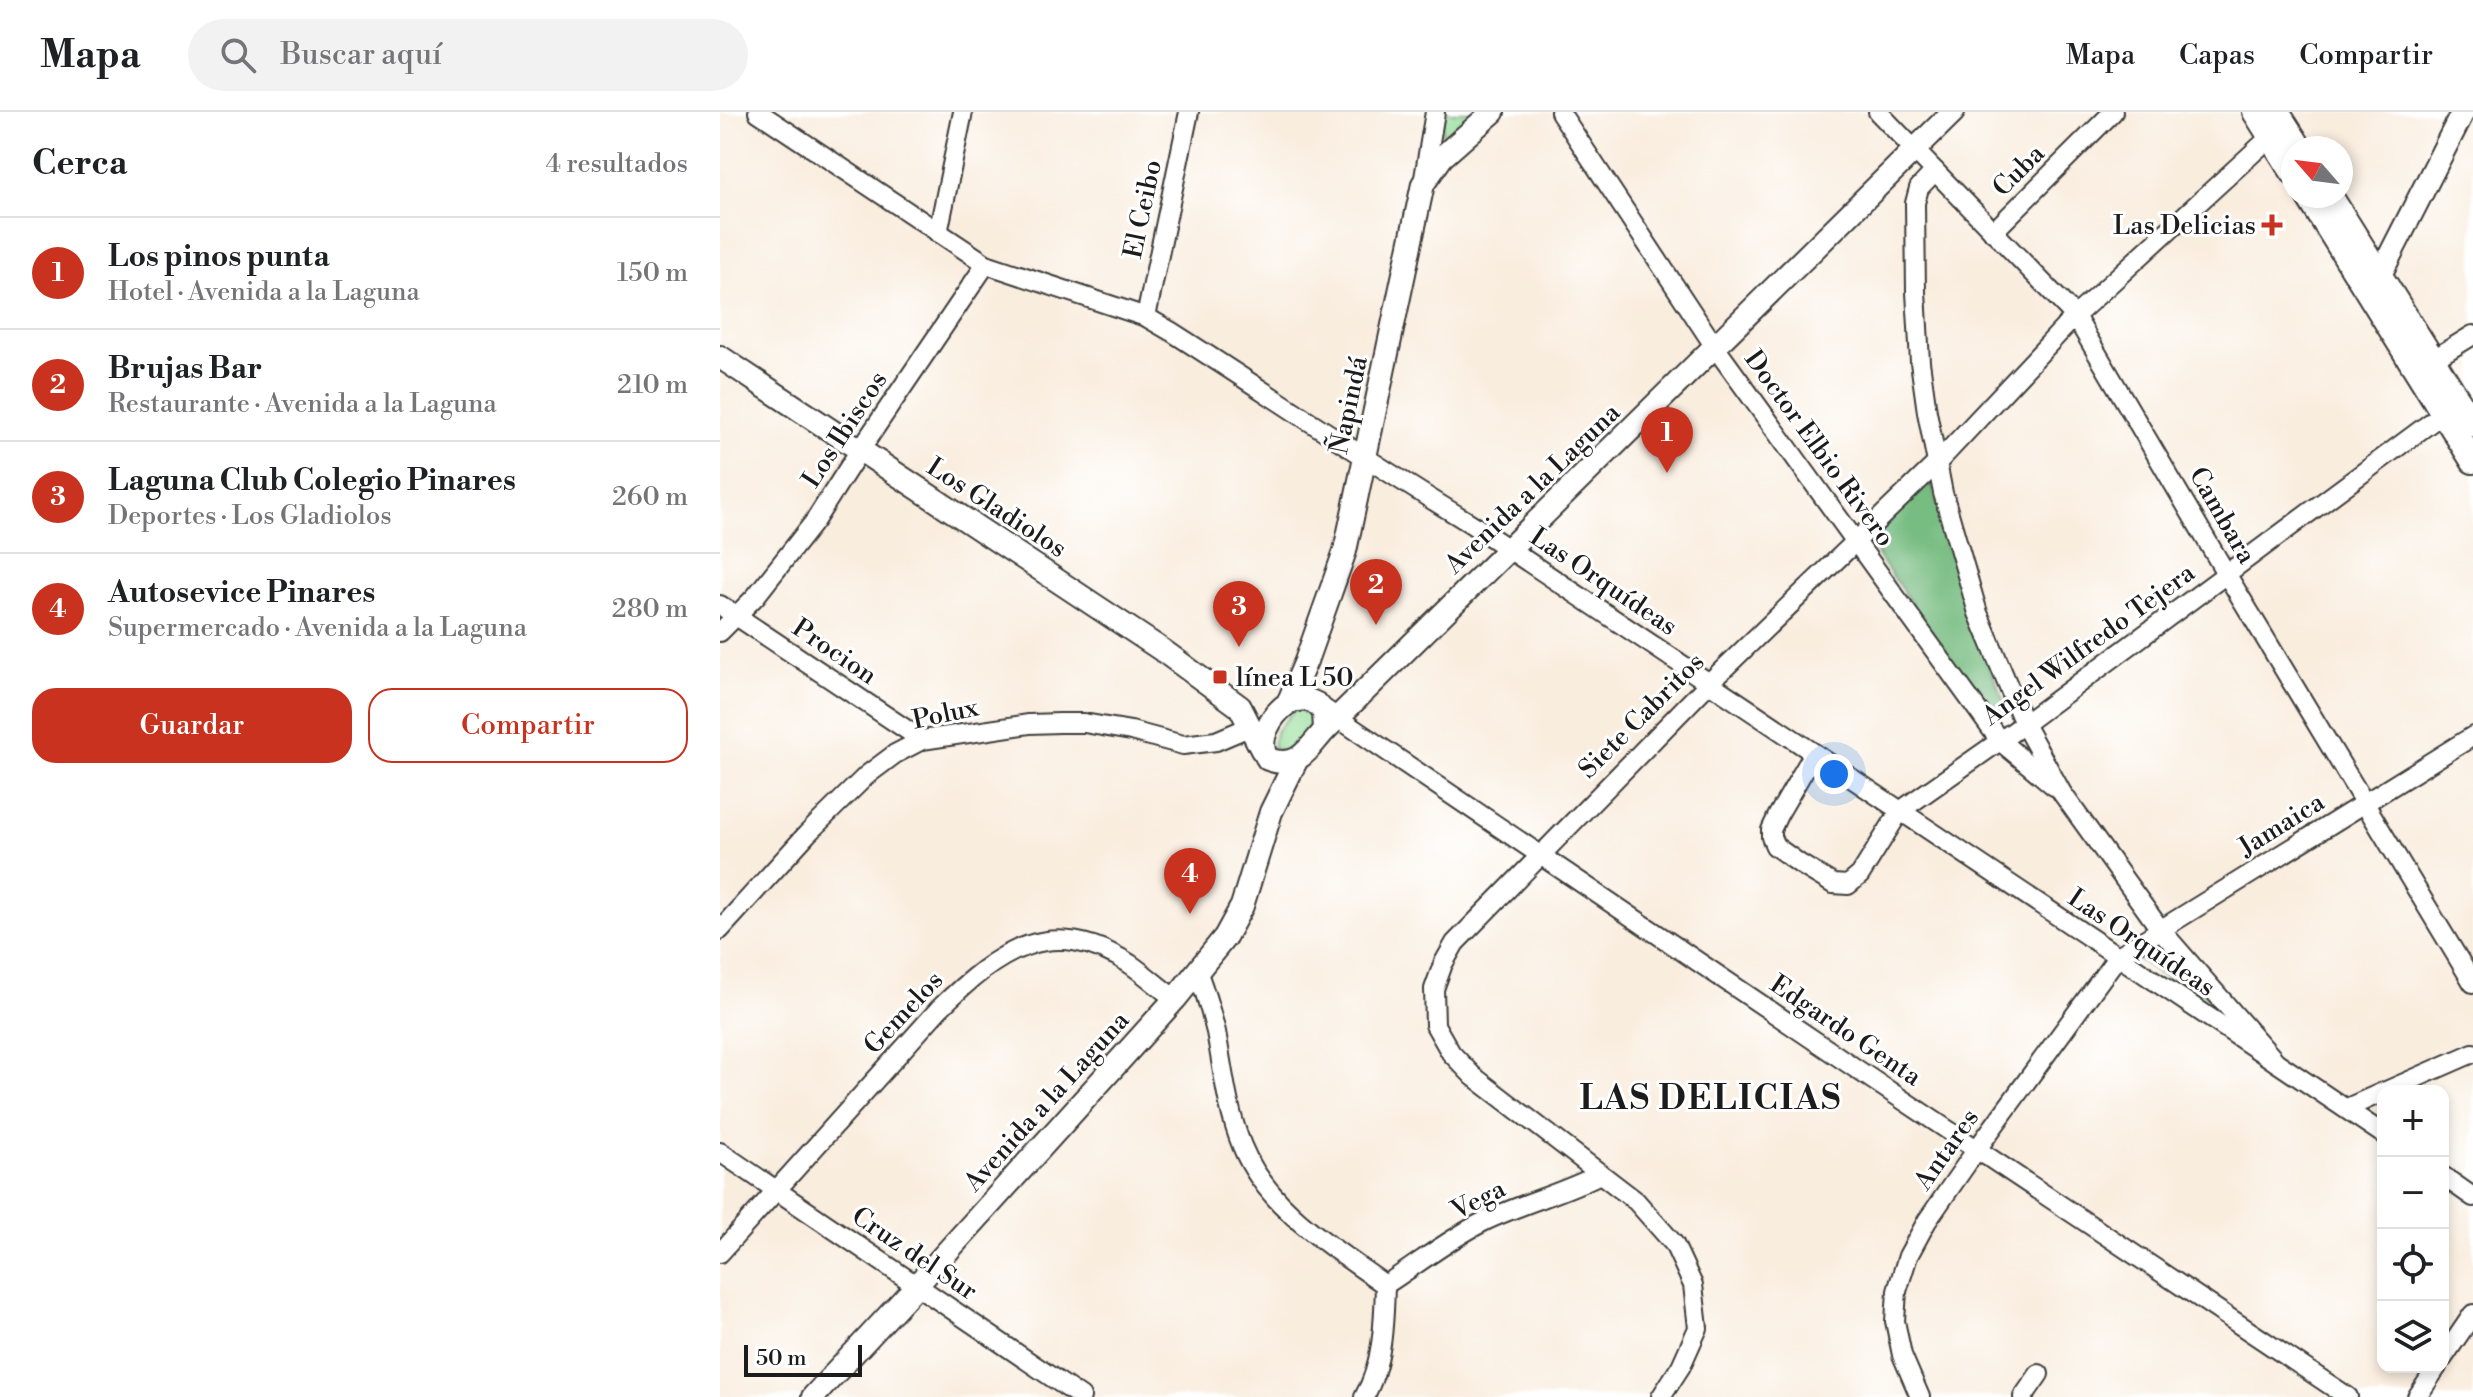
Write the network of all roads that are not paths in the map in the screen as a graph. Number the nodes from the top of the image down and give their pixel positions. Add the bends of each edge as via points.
1 (758, 112) edge
2 (778, 112) edge
3 (963, 112) edge
4 (1189, 112) edge
5 (1435, 112) edge
6 (1493, 112) edge
7 (1560, 112) edge
8 (1878, 112) edge
9 (1952, 112) edge
10 (2113, 112) edge
11 (2255, 112) edge
12 (2463, 112) edge
13 (2277, 124) edge
14 (797, 138) junction
15 (1914, 150) junction
16 (1935, 171) junction
17 (1423, 184) junction
18 (2317, 208) edge
19 (2336, 208) edge
20 (1993, 232) junction
21 (938, 233) junction
22 (986, 264) junction
23 (2370, 276) junction
24 (2075, 316) junction
25 (1146, 317) junction
26 (2473, 335) edge
27 (1715, 347) junction
28 (720, 357) edge
29 (2424, 365) junction
30 (2451, 408) junction
31 (2473, 424) edge
32 (860, 450) junction
33 (1366, 456) junction
34 (2473, 461) edge
35 (1938, 462) junction
36 (1855, 542) junction
37 (1508, 549) junction
38 (2227, 575) junction
39 (720, 605) edge
40 (736, 616) junction
41 (720, 632) edge
42 (1709, 683) junction
43 (1285, 706) junction
44 (1244, 717) junction
45 (1332, 724) junction
46 (2024, 724) junction
47 (2473, 736) edge
48 (922, 740) junction
49 (2000, 741) junction
50 (1814, 753) junction
51 (1265, 755) junction
52 (1296, 761) junction
53 (2062, 793) junction
54 (2366, 802) junction
55 (1900, 811) junction
56 (1271, 812) junction
57 (1540, 854) junction
58 (2160, 929) junction
59 (720, 930) edge
60 (2118, 956) junction
61 (1198, 973) junction
62 (2473, 983) edge
63 (1175, 999) junction
64 (2473, 1053) edge
65 (2276, 1062) junction
66 (2401, 1085) edge
67 (2377, 1095) edge
68 (2347, 1108) junction
69 (2377, 1130) edge
70 (1977, 1149) junction
71 (720, 1152) edge
72 (1600, 1174) junction
73 (2449, 1180) edge
74 (777, 1191) junction
75 (2473, 1197) edge
76 (720, 1253) edge
77 (917, 1285) junction
78 (1385, 1285) junction
79 (2473, 1314) edge
80 (2449, 1349) edge
81 (2433, 1373) edge
82 (2039, 1374) dead end
83 (1373, 1394) edge
84 (813, 1397) edge
85 (1081, 1397) edge
86 (1661, 1397) edge
87 (1920, 1397) edge
88 (2023, 1397) edge
89 (2348, 1397) edge
90 (2417, 1397) edge

1 - 14 street, Las Orquídeas
2 - 14 street
3 - 21 street
4 - 25 street, El Ceibo
5 - 17 street, Ñapindá
6 - 17 street via 1442,157
7 - 27 street, Doctor Elbio Rivero
8 - 15 street, Cambara
9 - 15 street, Avenida a la Laguna
10 - 20 street, Cuba
11 - 13 main road
12 - 23 street via 2384,267
13 - 24 street, Siete Cabritos
14 - 21 street, Las Orquídeas
15 - 16 street, Cambara
15 - 27 street, Avenida a la Laguna
16 - 20 street, Cambara
16 - 35 street via 1919,188 1915,203 1920,362
17 - 33 street, Ñapindá
18 - 23 main road
19 - 23 main road
20 - 24 street, Cambara
21 - 22 street, Las Orquídeas
22 - 25 street, Las Orquídeas
22 - 32 street, Los Ibiscos
23 - 29 main road
24 - 35 street, Siete Cabritos
24 - 38 street, Cambara
25 - 33 street, Las Orquídeas
26 - 29 street
27 - 36 street, Doctor Elbio Rivero
27 - 37 street, Avenida a la Laguna
28 - 32 street, Los Gladiolos
29 - 30 main road
30 - 31 main road
30 - 34 main road
30 - 38 street, Angel Wilfredo Tejera
32 - 40 street, Los Ibiscos via 814,522
32 - 44 street, Los Gladiolos via 1162,650
33 - 37 street, Las Orquídeas
33 - 43 street, Ñapindá via 1345,551
35 - 36 street, Siete Cabritos
35 - 46 street via 1978,613
36 - 42 street, Siete Cabritos
36 - 49 street, Doctor Elbio Rivero
37 - 42 street, Las Orquídeas
37 - 45 street, Avenida a la Laguna
38 - 46 street, Angel Wilfredo Tejera
38 - 54 street, Cambara
39 - 40 street, Procion
40 - 41 street, Los Ibiscos
40 - 48 street, Procion
42 - 50 street, Las Orquídeas
42 - 57 street, Siete Cabritos
43 - 44 street
43 - 45 street via 1306,699 1317,704
43 - 51 street via 1264,736
44 - 48 street, Polux via 1216,741 1183,745 1116,728 1060,723
44 - 51 street, Los Gladiolos
45 - 52 street
45 - 57 street, Edgardo Genta
46 - 49 street, Angel Wilfredo Tejera
46 - 53 street
47 - 54 street, Jamaica
48 - 59 street, Polux via 867,775
49 - 53 street, Doctor Elbio Rivero
49 - 55 street, Angel Wilfredo Tejera
50 - 55 street, Las Orquídeas
50 - 55 street via 1771,830 1775,846 1800,864 1833,884 1848,885 1860,875
51 - 52 street via 1283,763
51 - 56 street, Avenida a la Laguna
52 - 56 street, Avenida a la Laguna
53 - 58 street
54 - 58 street, Jamaica
54 - 62 street, Cambara
55 - 60 street, Las Orquídeas
56 - 61 street, Avenida a la Laguna via 1242,906
57 - 70 street, Edgardo Genta
57 - 72 street, Siete Cabritos via 1455,943 1434,989 1435,1025 1473,1076
58 - 60 street, Jamaica
58 - 65 street
60 - 65 street, Las Orquídeas
60 - 70 street, Antares
61 - 63 street, Avenida a la Laguna
61 - 78 street via 1241,1144 1257,1177 1287,1209
63 - 74 street, Gemelos via 1130,964 1067,939 1037,941 1005,955 939,1009
63 - 77 street, Avenida a la Laguna
64 - 66 street
65 - 68 street, Las Orquídeas
67 - 68 street
68 - 69 street, Las Orquídeas
70 - 87 street, Antares via 1927,1221 1897,1291 1895,1321
70 - 89 street, Edgardo Genta
71 - 74 street, Cruz del Sur
72 - 78 street, Vega via 1483,1222
72 - 86 street, Siete Cabritos via 1636,1201 1674,1244 1693,1285 1698,1328
73 - 75 street
74 - 76 street, Gemelos
74 - 77 street, Cruz del Sur
77 - 84 street, Avenida a la Laguna
77 - 85 street, Cruz del Sur
78 - 83 street
79 - 80 street
81 - 90 street
82 - 88 street

